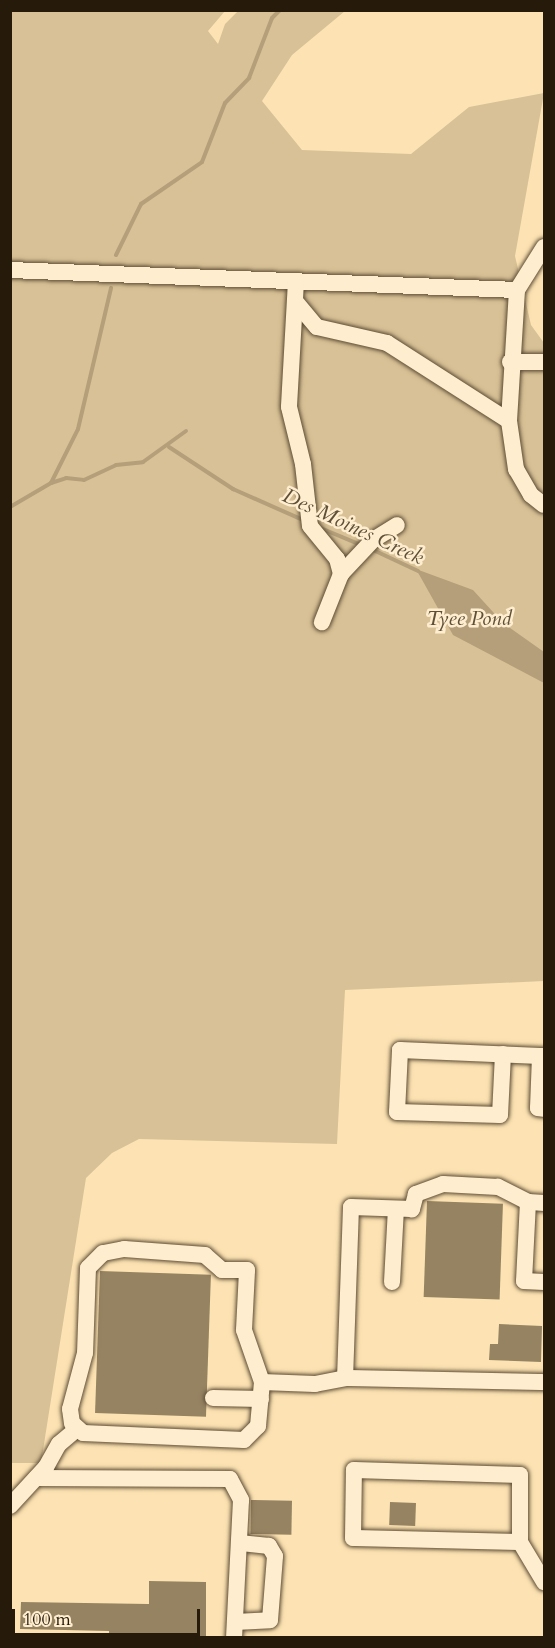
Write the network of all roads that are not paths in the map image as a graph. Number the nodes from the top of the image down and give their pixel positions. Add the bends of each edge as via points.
1 (544, 247) edge
2 (10, 270) edge
3 (296, 281) junction
4 (517, 290) junction
5 (295, 301) junction
6 (510, 362) junction
7 (544, 362) edge
8 (509, 421) junction
9 (544, 506) edge
10 (397, 525) dead end
11 (341, 574) junction
12 (322, 622) dead end
13 (503, 1054) junction
14 (542, 1056) edge
15 (544, 1109) edge
16 (536, 1203) edge
17 (396, 1209) junction
18 (392, 1282) dead end
19 (544, 1282) edge
20 (345, 1378) junction
21 (544, 1382) edge
22 (261, 1391) junction
23 (213, 1398) dead end
24 (77, 1429) junction
25 (36, 1478) junction
26 (10, 1506) edge
27 (520, 1542) junction
28 (239, 1543) junction
29 (544, 1582) edge
30 (234, 1630) edge

1 - 4 street
2 - 3 street
3 - 4 street
3 - 5 street
4 - 6 street
5 - 8 street via 318,327 387,343
5 - 11 street via 290,407 303,464 309,526 337,559
6 - 7 street
6 - 8 street
8 - 9 street via 516,469 531,495
10 - 11 street via 373,540
11 - 12 street
13 - 13 street via 400,1050 397,1112 500,1115
13 - 14 street
14 - 15 street via 538,1108
16 - 17 street via 498,1187 443,1184 416,1194 412,1209
16 - 19 street via 524,1281
17 - 18 street
17 - 20 street via 351,1207
20 - 21 street
20 - 22 street
22 - 23 street
22 - 24 street via 258,1426 244,1440 90,1435
22 - 24 street via 244,1330 247,1270 222,1270 205,1255 113,1250 88,1268 85,1353 70,1409
24 - 25 street via 59,1444
25 - 26 street
25 - 28 street via 230,1479 241,1500
27 - 27 street via 519,1475 354,1470 353,1538
27 - 29 street
28 - 30 street
28 - 30 street via 273,1550 274,1579 270,1620

